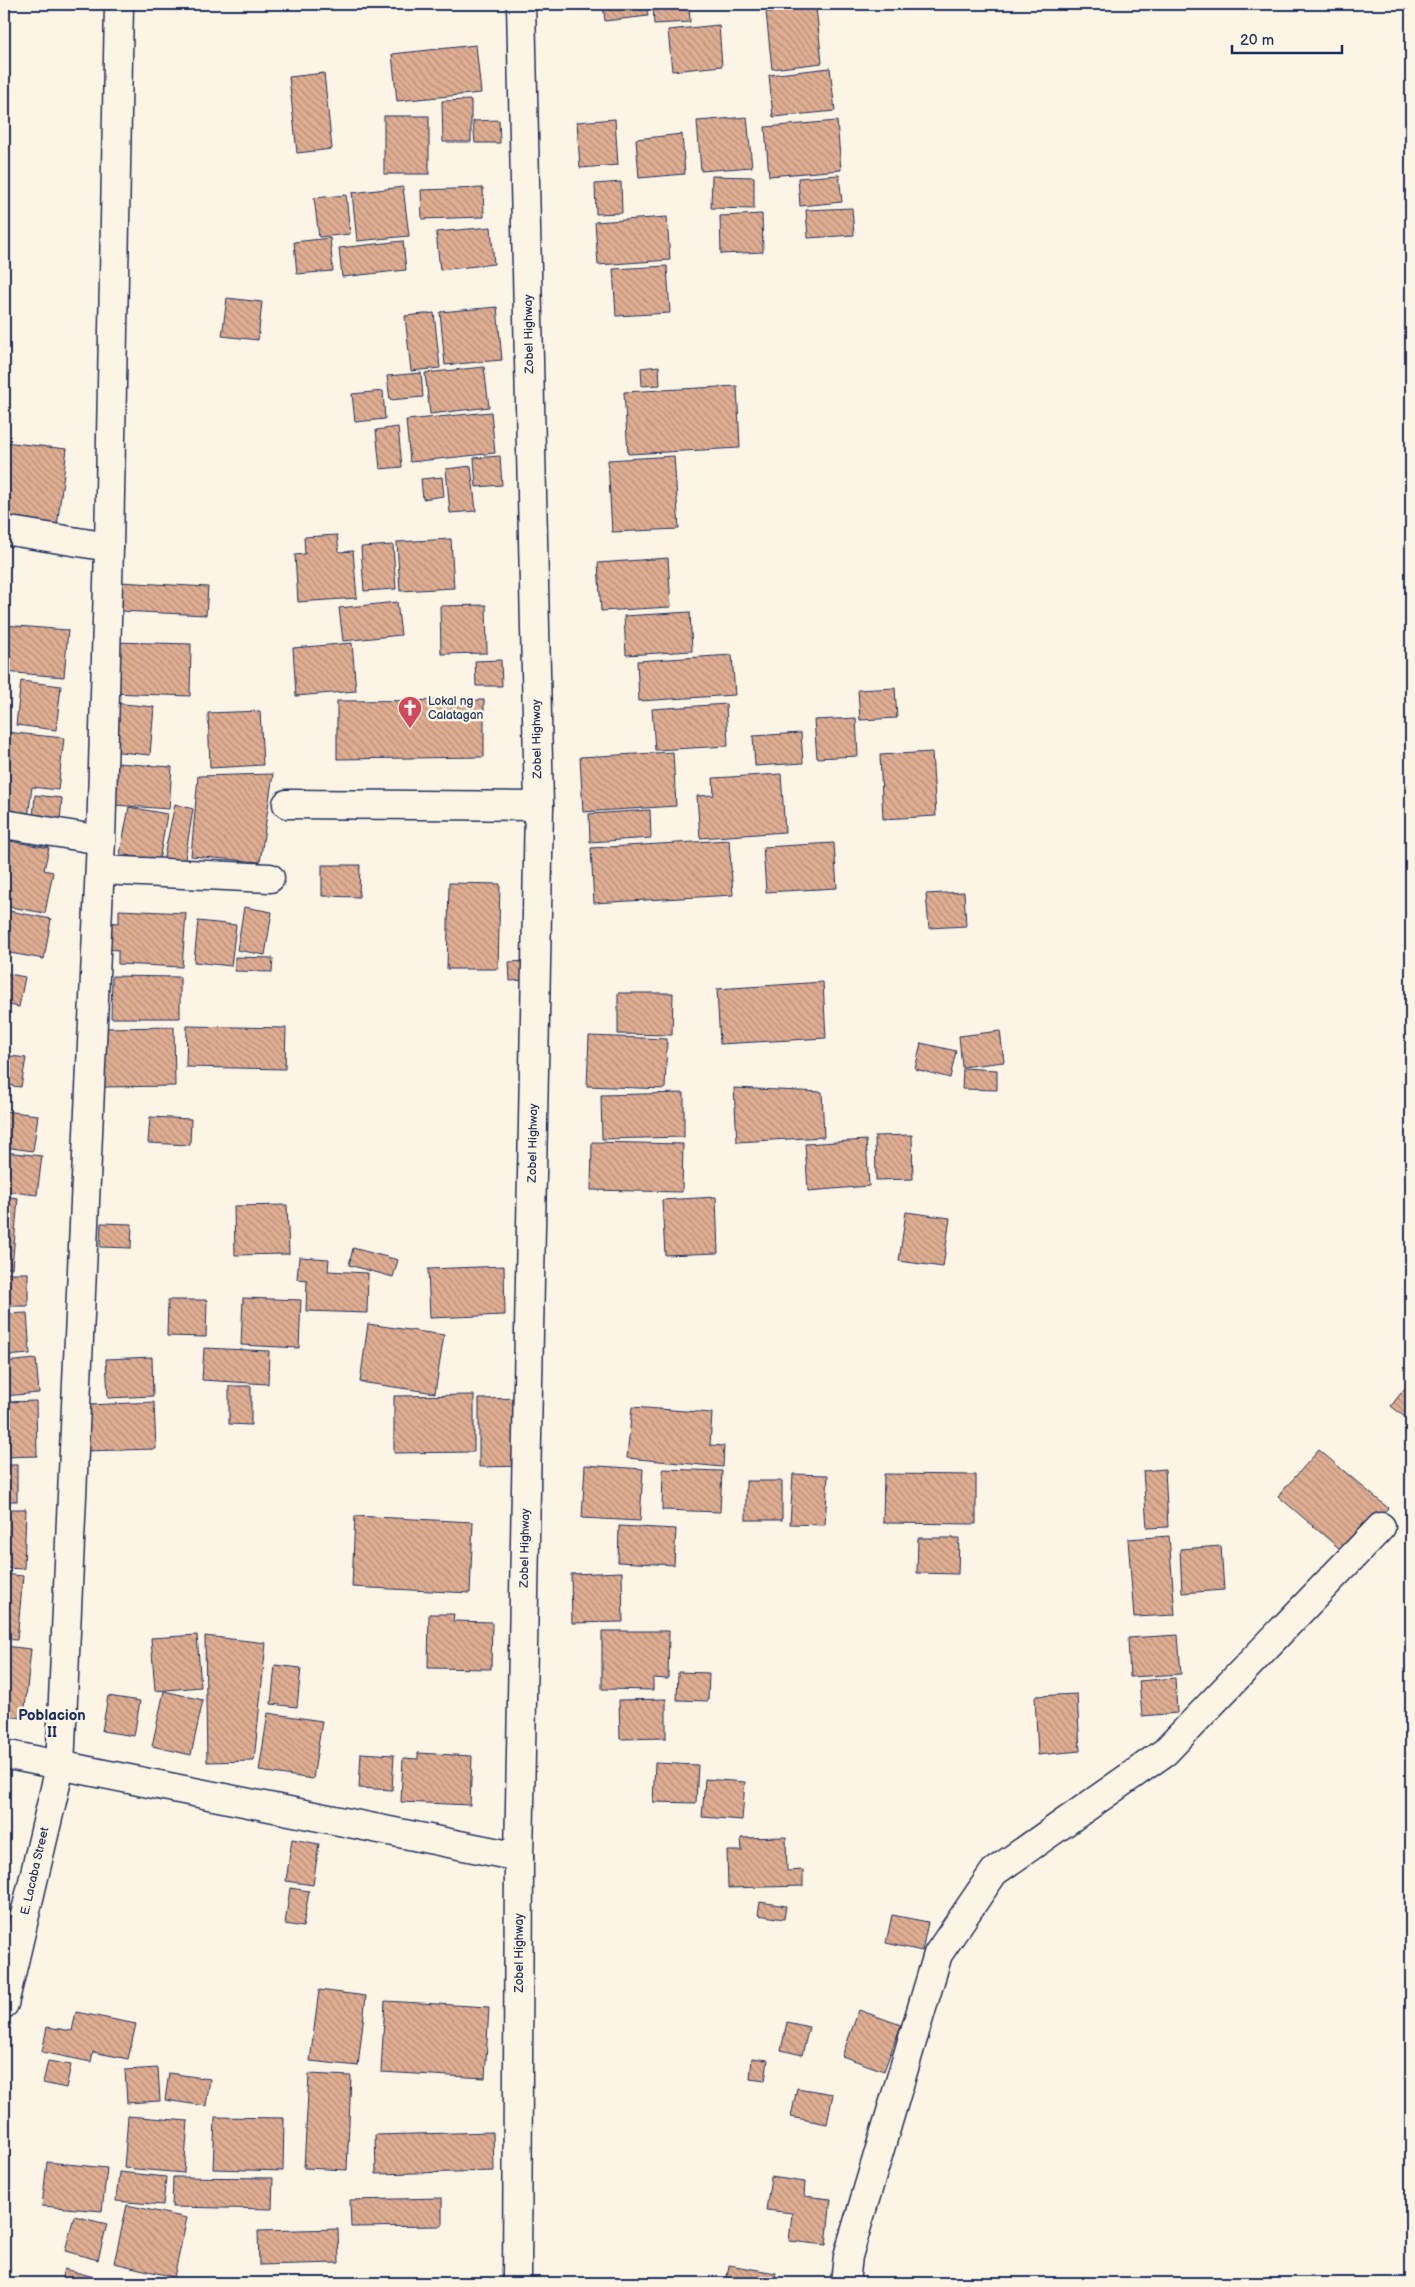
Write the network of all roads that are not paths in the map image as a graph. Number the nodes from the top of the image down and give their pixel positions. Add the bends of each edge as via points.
1 (118, 4) edge
2 (521, 4) edge
3 (4, 530) edge
4 (109, 547) junction
5 (288, 804) dead end
6 (539, 806) junction
7 (4, 824) edge
8 (101, 840) junction
9 (100, 870) junction
10 (270, 878) dead end
11 (1381, 1527) dead end
12 (4, 1754) edge
13 (60, 1766) junction
14 (519, 1857) junction
15 (4, 2004) edge
16 (518, 2283) edge
17 (845, 2283) edge

1 - 4 street, E. Lacaba Street
2 - 6 street, Zobel Highway
3 - 4 street
4 - 8 street, E. Lacaba Street
5 - 6 street
6 - 14 street, Zobel Highway
7 - 8 street
8 - 9 street, E. Lacaba Street
9 - 10 street
9 - 13 street, E. Lacaba Street
11 - 17 street via 1165,1752 994,1872 938,1954 848,2256
12 - 13 street
13 - 14 street
13 - 15 street, E. Lacaba Street
14 - 16 street, Zobel Highway

